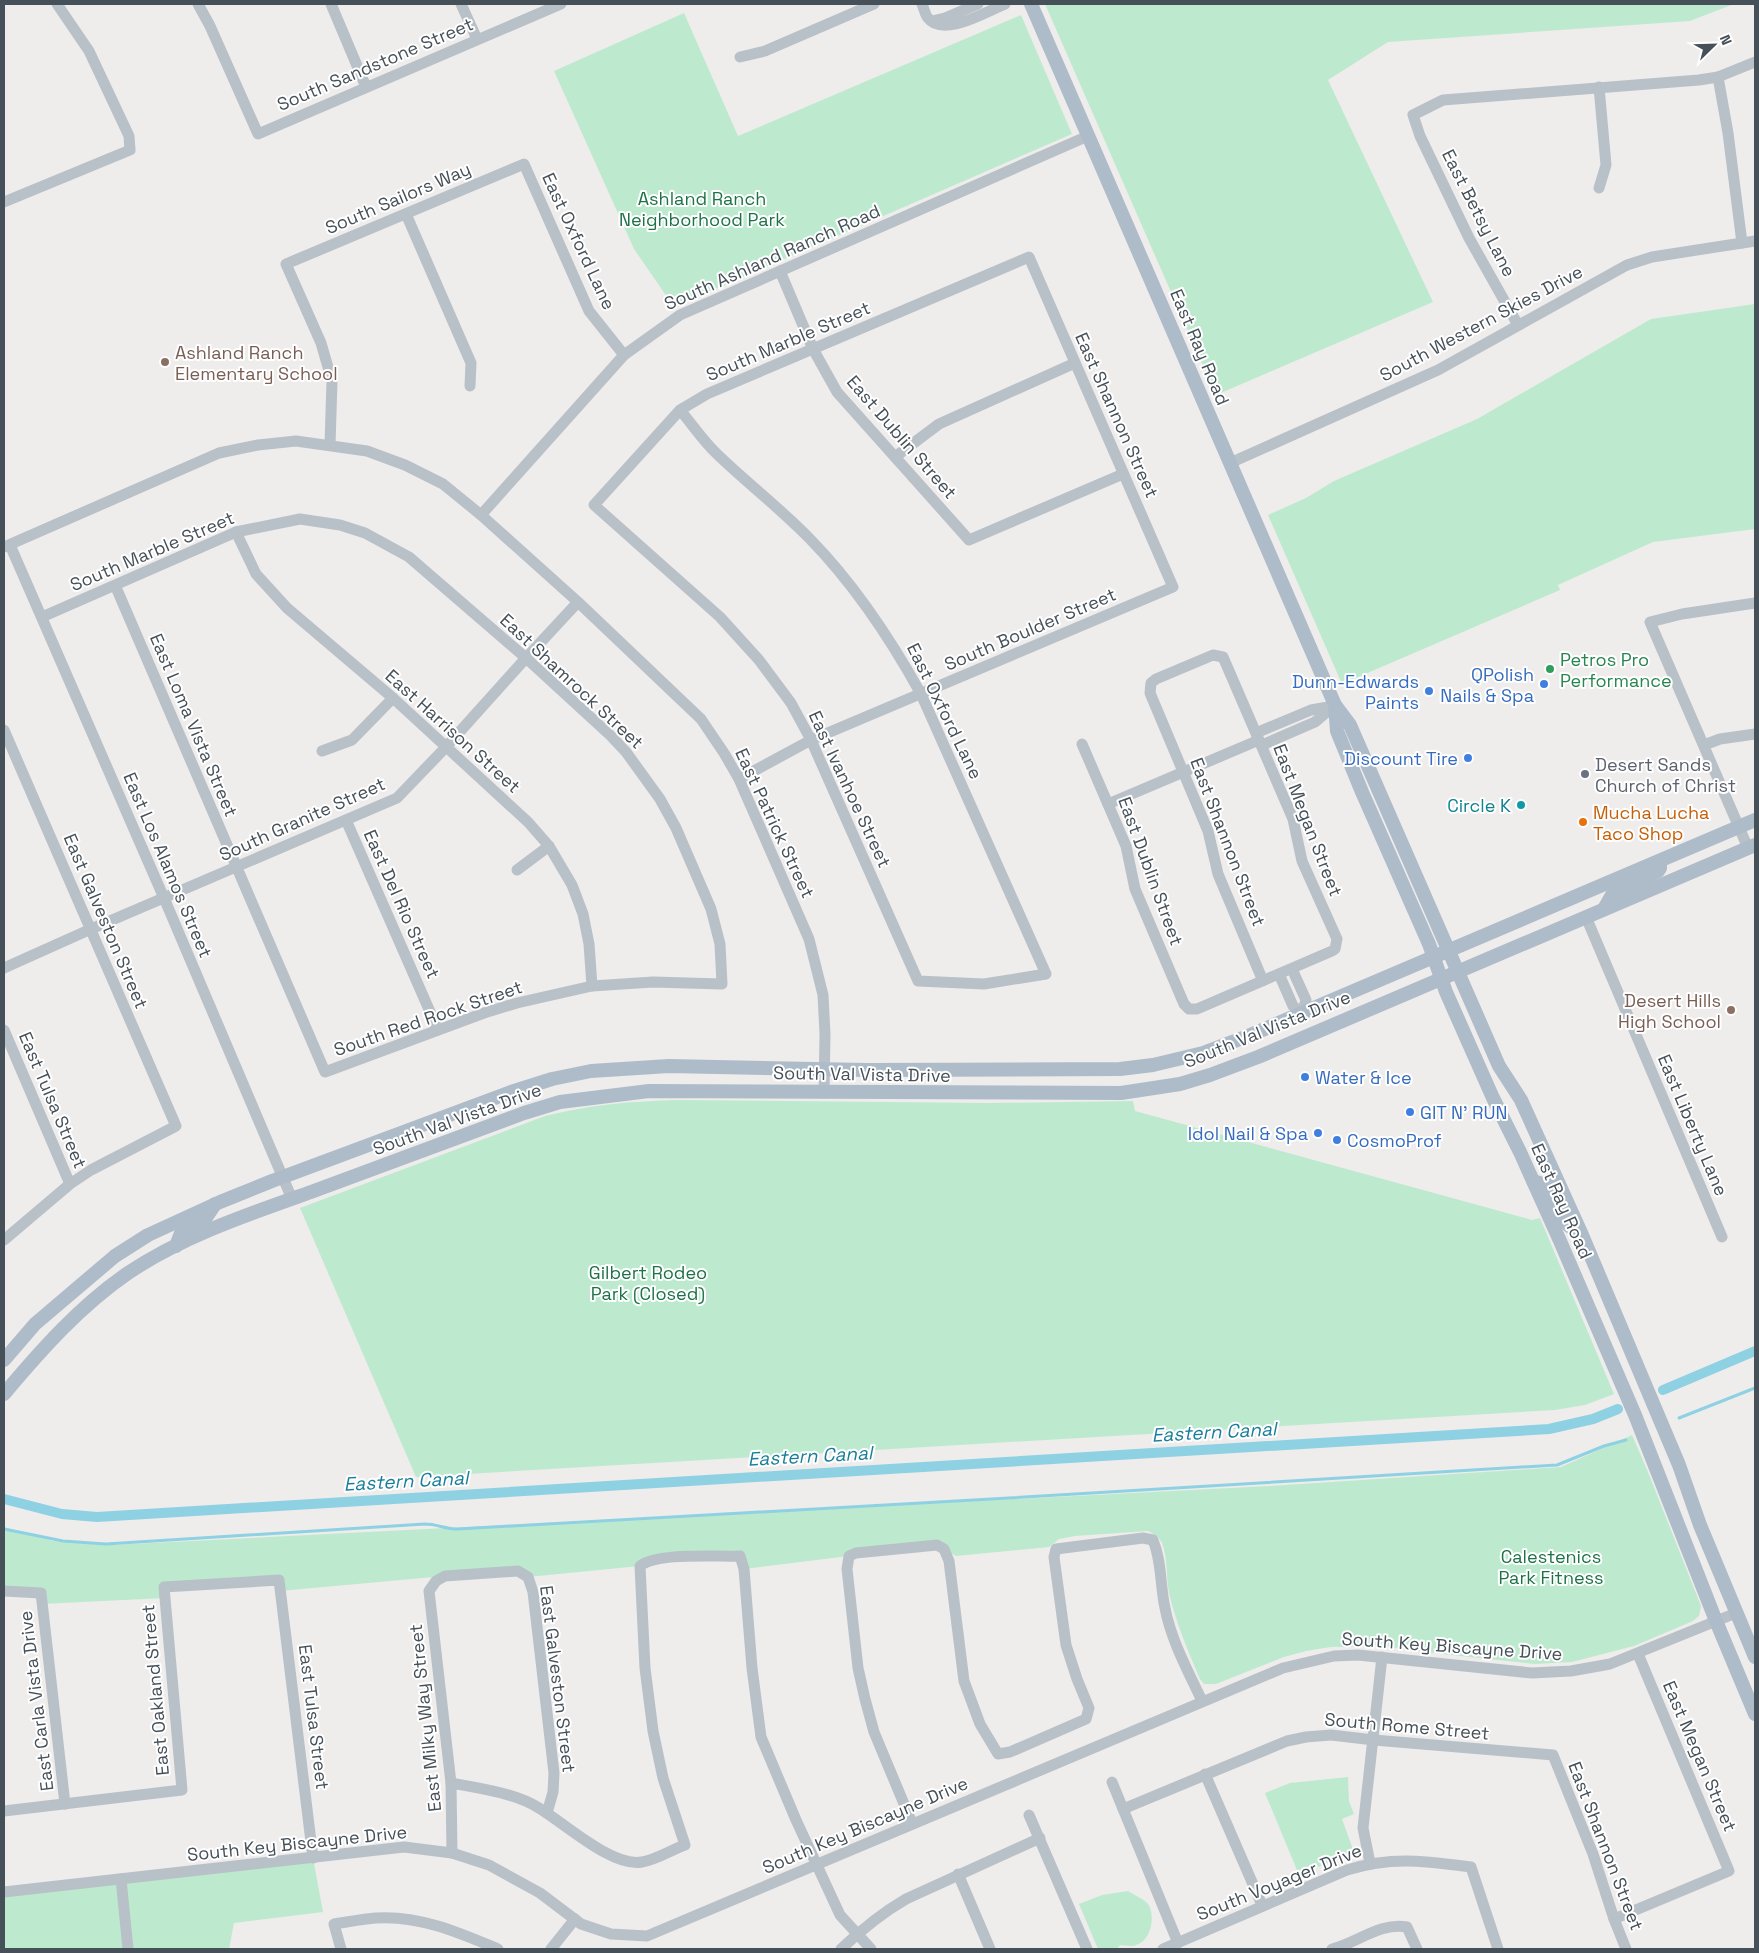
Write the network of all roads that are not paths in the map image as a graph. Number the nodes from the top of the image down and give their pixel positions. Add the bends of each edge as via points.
1 (57, 4) edge
2 (198, 4) edge
3 (331, 4) edge
4 (461, 4) edge
5 (561, 4) edge
6 (874, 4) edge
7 (922, 4) edge
8 (1005, 4) edge
9 (1031, 4) edge
10 (976, 8) edge
11 (477, 40) junction
12 (740, 57) dead end
13 (1755, 62) edge
14 (1718, 77) junction
15 (366, 87) junction
16 (1600, 87) junction
17 (1088, 136) junction
18 (524, 164) joint
19 (1599, 188) dead end
20 (4, 202) edge
21 (406, 214) junction
22 (1755, 241) edge
23 (1742, 243) junction
24 (1029, 257) joint
25 (780, 271) junction
26 (1518, 325) junction
27 (813, 349) junction
28 (624, 355) junction
29 (1075, 363) junction
30 (470, 386) dead end
31 (680, 410) junction
32 (330, 445) junction
33 (895, 457) junction
34 (1230, 463) junction
35 (1123, 474) junction
36 (594, 505) joint
37 (481, 515) junction
38 (236, 532) junction
39 (365, 533) joint
40 (7, 546) edge
41 (115, 585) junction
42 (1173, 587) joint
43 (578, 602) junction
44 (1755, 603) edge
45 (42, 617) junction
46 (526, 658) junction
47 (1150, 688) joint
48 (921, 694) junction
49 (393, 698) junction
50 (1336, 705) junction
51 (4, 730) edge
52 (1755, 734) edge
53 (1259, 739) junction
54 (811, 740) junction
55 (1082, 744) dead end
56 (1704, 745) junction
57 (446, 747) junction
58 (322, 751) dead end
59 (1183, 772) junction
60 (739, 779) junction
61 (1108, 804) junction
62 (346, 820) junction
63 (1755, 820) edge
64 (1740, 827) junction
65 (549, 846) junction
66 (1752, 847) edge
67 (1660, 861) junction
68 (236, 867) junction
69 (517, 870) dead end
70 (164, 898) junction
71 (1604, 909) junction
72 (1586, 917) junction
73 (91, 929) junction
74 (1449, 952) junction
75 (1434, 958) junction
76 (4, 968) edge
77 (1292, 969) junction
78 (1458, 971) junction
79 (1280, 974) junction
80 (1441, 978) junction
81 (1263, 981) junction
82 (918, 982) joint
83 (722, 984) joint
84 (592, 986) junction
85 (1302, 1013) junction
86 (4, 1030) edge
87 (438, 1030) junction
88 (1311, 1034) junction
89 (824, 1070) junction
90 (1062, 1070) junction
91 (325, 1072) joint
92 (824, 1093) junction
93 (1064, 1094) junction
94 (283, 1177) junction
95 (1533, 1181) junction
96 (70, 1184) junction
97 (292, 1199) junction
98 (215, 1204) junction
99 (1582, 1235) junction
100 (1722, 1236) dead end
101 (4, 1240) edge
102 (176, 1246) junction
103 (114, 1256) junction
104 (79, 1313) junction
105 (4, 1360) edge
106 (4, 1394) edge
107 (436, 1581) joint
108 (164, 1587) joint
109 (4, 1591) edge
110 (1736, 1613) junction
111 (1716, 1621) junction
112 (1638, 1654) junction
113 (1755, 1654) edge
114 (1382, 1657) junction
115 (1202, 1701) junction
116 (1755, 1714) edge
117 (1374, 1740) junction
118 (1553, 1755) joint
119 (1206, 1774) junction
120 (1112, 1782) dead end
121 (451, 1783) junction
122 (65, 1804) junction
123 (1123, 1810) junction
124 (4, 1811) edge
125 (546, 1814) junction
126 (1029, 1815) dead end
127 (912, 1823) junction
128 (1040, 1838) junction
129 (452, 1853) junction
130 (313, 1858) junction
131 (1370, 1863) junction
132 (817, 1865) junction
133 (958, 1874) junction
134 (121, 1879) junction
135 (4, 1892) edge
136 (1262, 1905) junction
137 (575, 1919) junction
138 (1614, 1919) junction
139 (856, 1934) junction
140 (1178, 1942) junction
141 (128, 1949) edge
142 (341, 1949) edge
143 (498, 1949) edge
144 (551, 1949) edge
145 (841, 1949) edge
146 (870, 1949) edge
147 (990, 1949) edge
148 (1087, 1949) edge
149 (1163, 1949) edge
150 (1334, 1949) edge
151 (1417, 1949) edge
152 (1498, 1949) edge
153 (1626, 1949) edge

1 - 20 street via 89,51 129,136 130,150
2 - 15 street, South Sandstone Street via 258,134
3 - 15 street
4 - 11 street
5 - 11 street, South Sandstone Street
6 - 12 street via 765,51
7 - 10 street via 932,21
8 - 10 street
9 - 17 main road, East Ray Road
11 - 15 street, South Sandstone Street
13 - 14 street
14 - 16 street
14 - 23 street
16 - 19 street via 1606,165
16 - 26 street, East Betsy Lane via 1444,100 1413,115 1469,238
17 - 25 street, South Ashland Ranch Road
17 - 34 main road, East Ray Road
18 - 21 street, South Sailors Way
18 - 28 street, East Oxford Lane via 589,311
21 - 30 street via 471,363
21 - 32 street, South Sailors Way via 286,264 321,343 332,381
22 - 23 street, South Western Skies Drive
23 - 26 street, South Western Skies Drive via 1652,256 1628,265
24 - 27 street, South Marble Street
24 - 29 street, East Shannon Street
25 - 27 street, East Dublin Street
25 - 28 street, South Ashland Ranch Road via 680,315
26 - 34 street, South Western Skies Drive via 1438,370
27 - 31 street, South Marble Street via 707,394
27 - 33 street, East Dublin Street via 837,392
28 - 37 street, South Ashland Ranch Road
29 - 33 street via 938,424
29 - 35 street, East Shannon Street
31 - 36 street, South Marble Street
31 - 48 street, East Oxford Lane via 716,453 811,540 866,603
32 - 37 street via 366,451 405,464 444,484
32 - 40 street via 296,442 219,453
33 - 35 street, East Dublin Street via 969,540
34 - 50 main road, East Ray Road
35 - 42 street, East Shannon Street
36 - 54 street, East Ivanhoe Street via 720,617 759,660 791,703
37 - 43 street, East Patrick Street
38 - 39 street, South Marble Street via 300,519 340,524
38 - 41 street, South Marble Street
38 - 49 street, East Harrison Street via 256,574 287,608
39 - 46 street, East Shamrock Street via 409,557
40 - 45 street, East Los Alamos Street
41 - 45 street, South Marble Street
41 - 68 street, East Loma Vista Street
42 - 48 street, South Boulder Street
43 - 46 street, South Granite Street
43 - 60 street, East Patrick Street via 701,720
44 - 56 street via 1650,622
45 - 70 street, East Los Alamos Street
46 - 57 street, South Granite Street
46 - 83 street, East Shamrock Street via 611,736 660,799 711,909 720,944
47 - 53 street, East Megan Street via 1156,679 1213,655 1223,657
47 - 59 street, East Shannon Street
48 - 54 street, South Boulder Street
48 - 82 street, East Oxford Lane via 1046,974 984,984
49 - 57 street, East Harrison Street
49 - 58 street via 352,740
50 - 53 street via 1315,722
50 - 74 main road, East Ray Road via 1350,725
50 - 75 main road, East Ray Road via 1337,731
51 - 73 street, East Galveston Street
52 - 56 street
53 - 59 street
53 - 77 street, East Megan Street via 1293,819 1302,861 1336,939 1332,952
54 - 60 street, South Boulder Street
54 - 82 street, East Ivanhoe Street
55 - 61 street, East Dublin Street
56 - 64 street
57 - 62 street, South Granite Street via 397,798
57 - 65 street, East Harrison Street via 528,822
59 - 61 street
59 - 81 street, East Shannon Street via 1208,831 1218,874
60 - 89 street, East Patrick Street via 809,939 823,996
61 - 81 street, East Dublin Street via 1126,846 1135,888 1184,1004 1189,1009 1197,1009
62 - 68 street, South Granite Street
62 - 87 street, East Del Rio Street
63 - 64 main road, South Val Vista Drive
64 - 66 street
64 - 67 main road, South Val Vista Drive
65 - 69 street
65 - 84 street, East Harrison Street via 572,885 583,914
66 - 71 main road, South Val Vista Drive
67 - 71 main road via 1658,872 1612,895
67 - 74 main road, South Val Vista Drive
68 - 70 street, South Granite Street
68 - 91 street, East Loma Vista Street
70 - 73 street, South Granite Street
70 - 94 street, East Los Alamos Street
71 - 72 main road, South Val Vista Drive
72 - 78 main road, South Val Vista Drive
72 - 100 street, East Liberty Lane
73 - 76 street, South Granite Street
73 - 96 street, East Galveston Street via 176,1126
74 - 75 main road, South Val Vista Drive
74 - 78 main road, East Ray Road
75 - 80 main road, East Ray Road
75 - 85 main road, South Val Vista Drive
77 - 79 street
77 - 85 street via 1306,1000
78 - 80 main road, South Val Vista Drive
78 - 99 main road, East Ray Road via 1499,1066 1521,1100
79 - 81 street
79 - 85 street via 1293,1006
80 - 88 main road, South Val Vista Drive
80 - 95 main road, East Ray Road
83 - 84 street, South Red Rock Street via 653,982
84 - 87 street, South Red Rock Street via 517,1003
85 - 88 main road
85 - 90 main road, South Val Vista Drive via 1203,1053 1174,1060 1120,1069
86 - 96 street, East Tulsa Street
87 - 91 street, South Red Rock Street
88 - 93 main road, South Val Vista Drive via 1180,1084 1121,1093
89 - 90 main road, South Val Vista Drive
89 - 92 street, East Patrick Street
89 - 94 main road, South Val Vista Drive via 669,1066 591,1071 501,1095
90 - 93 main road
92 - 93 main road, South Val Vista Drive
92 - 97 main road, South Val Vista Drive via 649,1091 560,1102
94 - 97 street, East Los Alamos Street
94 - 98 main road, South Val Vista Drive
95 - 99 main road via 1549,1188 1565,1222
95 - 111 main road, East Ray Road via 1634,1415
96 - 101 street
97 - 102 main road, South Val Vista Drive
98 - 102 main road via 205,1220 181,1233
98 - 103 main road, South Val Vista Drive via 148,1235
99 - 110 main road, East Ray Road via 1679,1465
102 - 104 main road, South Val Vista Drive via 128,1273
103 - 104 main road via 101,1278 78,1300
103 - 105 main road, South Val Vista Drive via 35,1324
104 - 106 main road, South Val Vista Drive
107 - 121 street, East Milky Way Street via 429,1590
107 - 125 street, East Galveston Street via 445,1576 518,1571 528,1577 533,1592 554,1773 553,1792
108 - 122 street, East Oakland Street via 182,1790
108 - 130 street, East Tulsa Street via 279,1580
109 - 122 street, East Carla Vista Drive via 41,1593
110 - 111 street, South Key Biscayne Drive
110 - 113 main road, East Ray Road
111 - 112 street, South Key Biscayne Drive
111 - 116 main road, East Ray Road
112 - 114 street, South Key Biscayne Drive via 1594,1667 1545,1673
112 - 138 street, East Megan Street via 1729,1871
114 - 115 street, South Key Biscayne Drive via 1334,1656 1312,1660 1283,1668
114 - 117 street
115 - 127 street, South Key Biscayne Drive
115 - 127 street via 1174,1638 1165,1608 1153,1540 1143,1538 1056,1549 1054,1557 1066,1645 1089,1708 1086,1719 1010,1752 998,1754 980,1724 964,1680 949,1561 944,1549 937,1545 856,1553 849,1556 847,1570 858,1668 874,1732
117 - 118 street, South Rome Street
117 - 119 street, South Rome Street via 1331,1735 1306,1737
117 - 131 street via 1363,1828
118 - 138 street, East Shannon Street via 1593,1854
119 - 123 street, South Rome Street
119 - 136 street
120 - 123 street
121 - 125 street via 499,1792 538,1807
121 - 129 street, East Milky Way Street
122 - 124 street
123 - 140 street
125 - 132 street via 622,1861 642,1863 685,1845 663,1778 653,1731 645,1668 640,1566 647,1560 740,1556 761,1737
126 - 128 street
127 - 132 street, South Key Biscayne Drive
128 - 133 street
128 - 148 street
129 - 130 street, South Key Biscayne Drive via 404,1847
129 - 137 street, South Key Biscayne Drive via 505,1873
130 - 134 street, South Key Biscayne Drive
131 - 136 street, South Voyager Drive
131 - 152 street, South Voyager Drive via 1404,1860 1470,1867
132 - 137 street, South Key Biscayne Drive via 647,1936 611,1934
132 - 139 street via 840,1915
133 - 139 street via 906,1899
133 - 147 street
134 - 135 street, South Key Biscayne Drive
134 - 141 street
136 - 140 street, South Voyager Drive
137 - 144 street
138 - 153 street, East Shannon Street
139 - 145 street
139 - 146 street
140 - 149 street, South Voyager Drive
142 - 143 street via 334,1924 377,1918 417,1921 454,1931
150 - 151 street via 1388,1926 1407,1927

